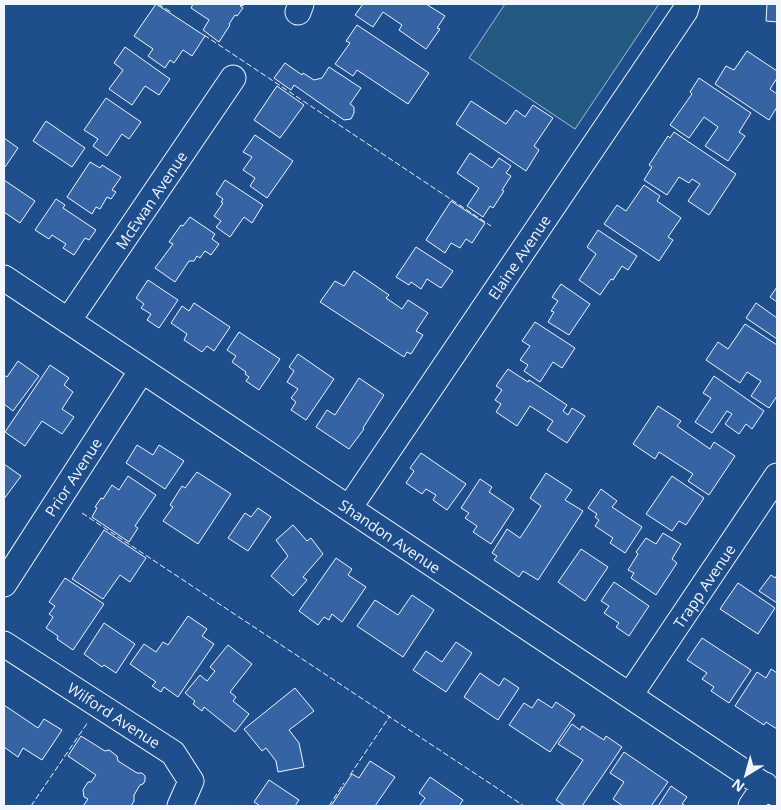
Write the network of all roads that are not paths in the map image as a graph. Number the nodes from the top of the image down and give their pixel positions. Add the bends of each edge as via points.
1 (687, 4) edge
2 (233, 78) dead end
3 (4, 278) edge
4 (68, 321) junction
5 (142, 370) junction
6 (777, 476) edge
7 (349, 508) junction
8 (4, 584) edge
9 (4, 644) edge
10 (630, 695) junction
11 (771, 789) edge
12 (180, 806) edge
13 (751, 806) edge

1 - 7 street, Elaine Avenue
2 - 4 street, McEwan Avenue
3 - 4 street, Shandon Avenue
4 - 5 street, Shandon Avenue
5 - 7 street, Shandon Avenue
5 - 8 street, Prior Avenue
6 - 10 street, Trapp Avenue
7 - 10 street, Shandon Avenue
9 - 12 street, Wilford Avenue via 173,753 191,781
10 - 11 street, Shandon Avenue
11 - 13 street

